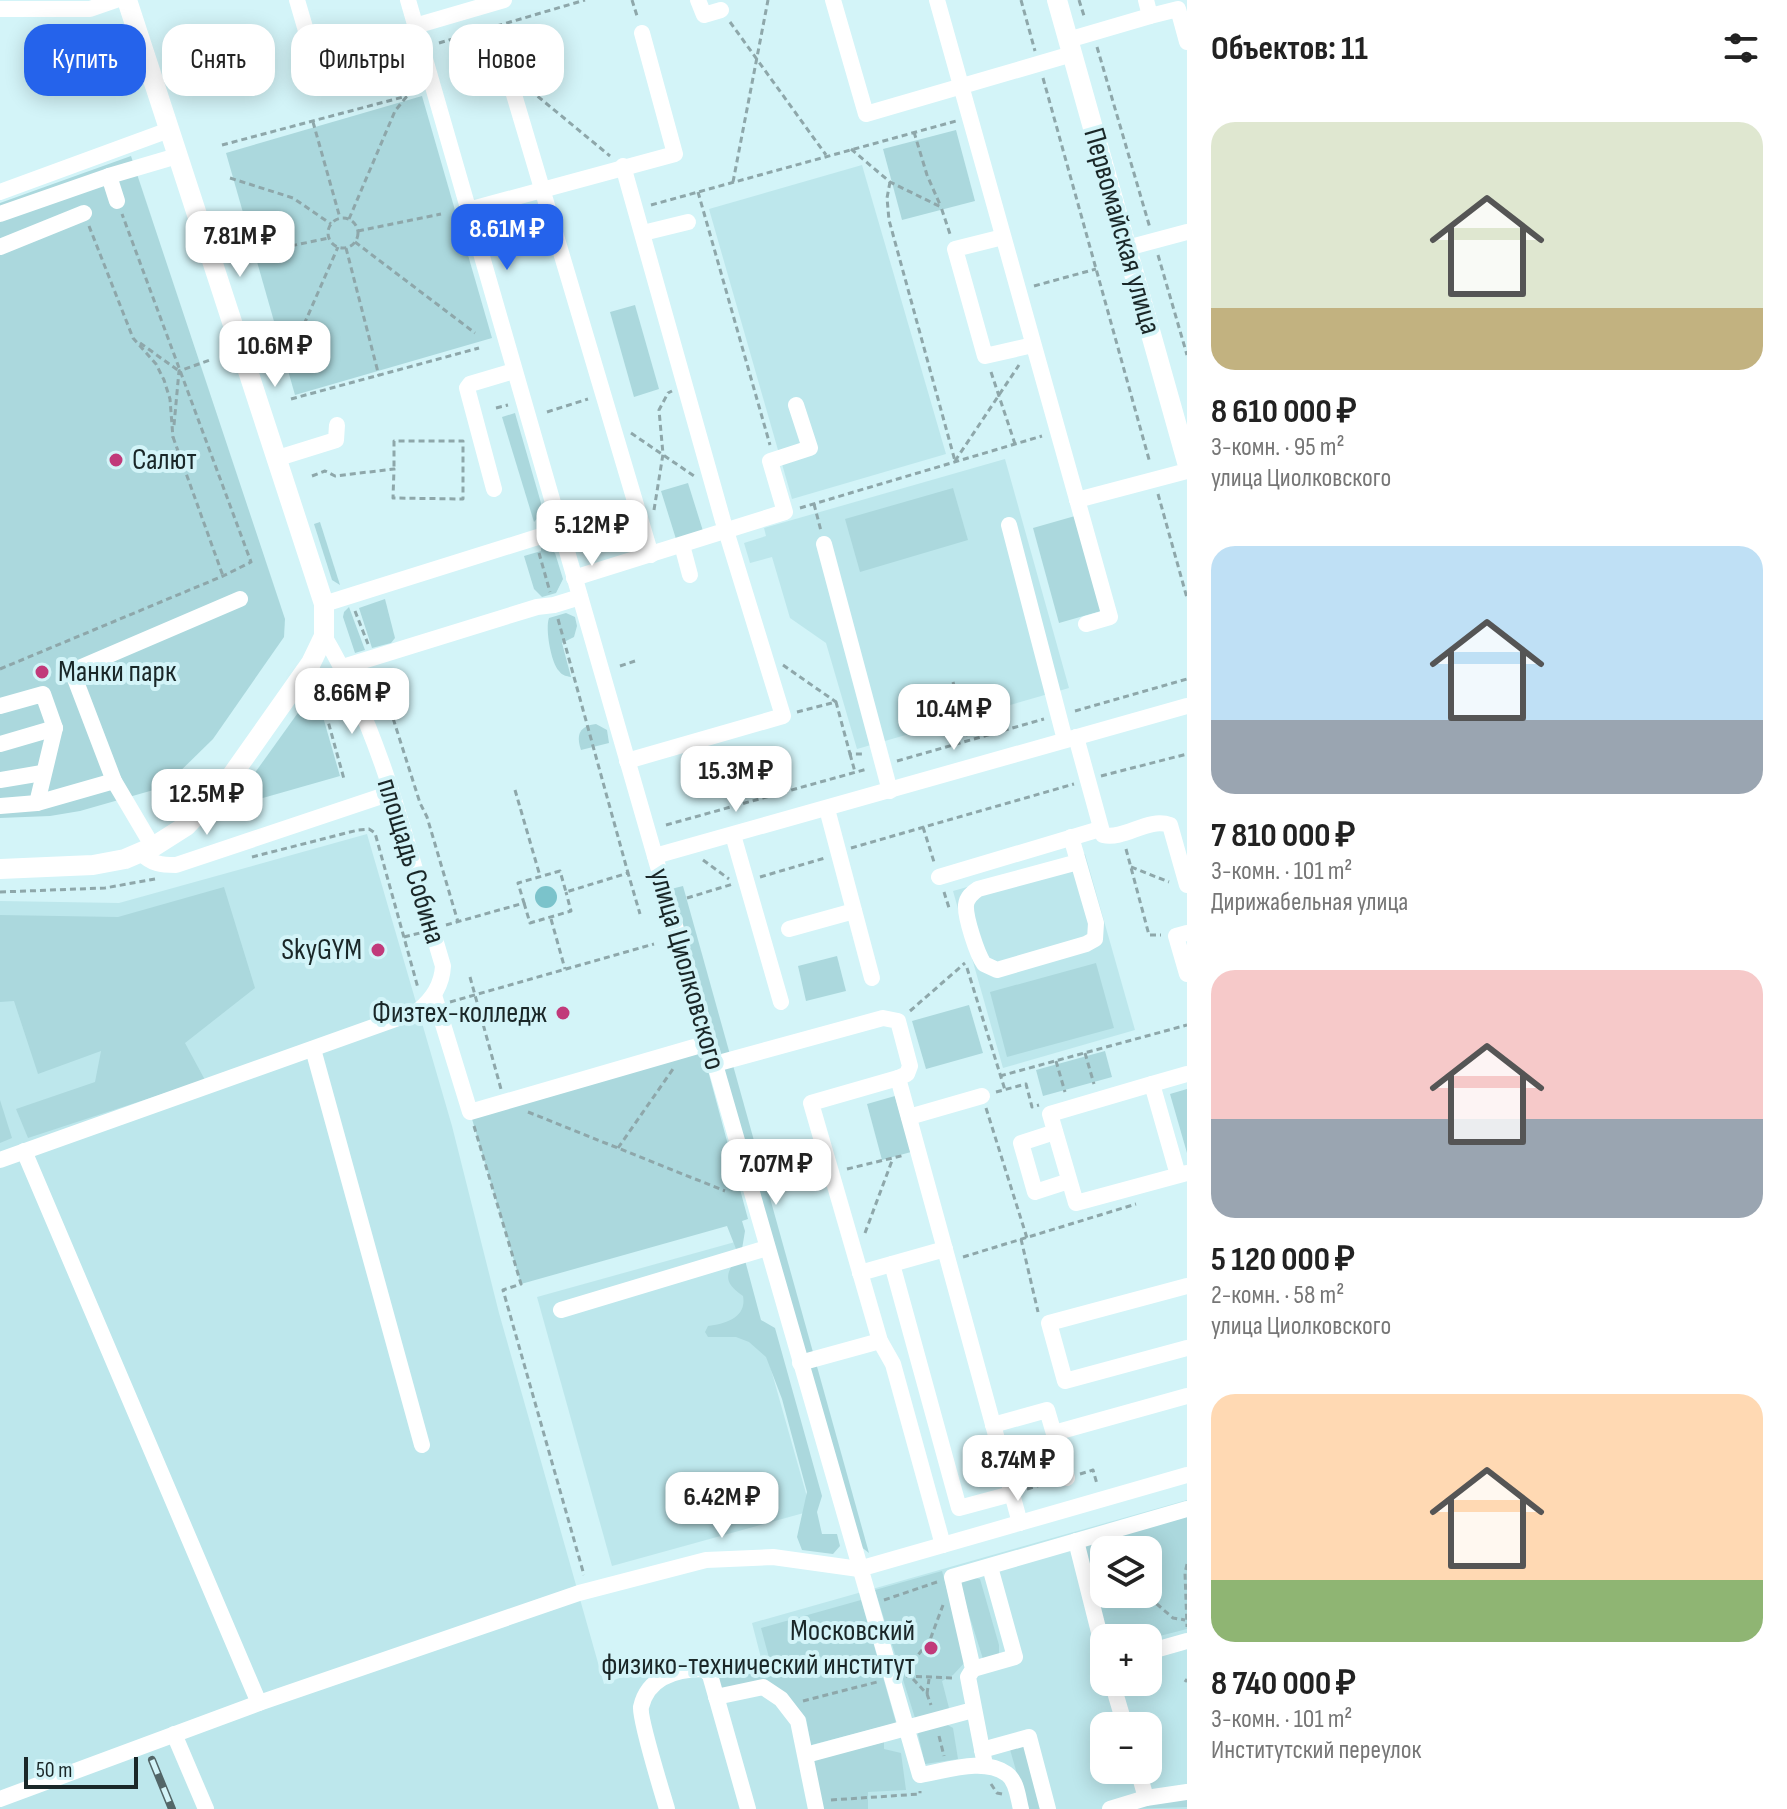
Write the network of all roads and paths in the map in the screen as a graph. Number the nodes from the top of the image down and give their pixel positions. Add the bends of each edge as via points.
1 (116, 0) edge
2 (127, 0) edge
3 (297, 0) edge
4 (408, 0) edge
5 (504, 0) edge
6 (585, 0) edge
7 (632, 0) edge
8 (698, 0) edge
9 (768, 0) edge
10 (833, 0) edge
11 (937, 0) edge
12 (1021, 0) edge
13 (1057, 0) edge
14 (1079, 0) edge
15 (89, 4) edge
16 (1182, 7) edge
17 (1148, 8) edge
18 (0, 9) edge
19 (721, 10) joint
20 (304, 24) edge
21 (414, 24) edge
22 (422, 24) edge
23 (503, 24) edge
24 (642, 33) joint
25 (1089, 34) junction
26 (449, 40) edge
27 (1187, 42) edge
28 (439, 43) dead end
29 (1070, 47) junction
30 (757, 58) junction
31 (1039, 64) junction
32 (433, 86) edge
33 (961, 86) junction
34 (514, 96) edge
35 (537, 96) edge
36 (969, 117) junction
37 (313, 122) junction
38 (169, 130) junction
39 (914, 132) junction
40 (222, 145) dead end
41 (851, 149) junction
42 (826, 155) junction
43 (177, 156) junction
44 (623, 166) junction
45 (109, 176) junction
46 (230, 178) dead end
47 (733, 182) junction
48 (890, 182) junction
49 (542, 189) junction
50 (0, 192) edge
51 (698, 192) junction
52 (117, 201) joint
53 (941, 207) junction
54 (468, 210) junction
55 (636, 210) junction
56 (84, 213) joint
57 (0, 214) edge
58 (441, 214) dead end
59 (340, 218) junction
60 (349, 219) junction
61 (688, 222) dead end
62 (331, 224) junction
63 (358, 231) junction
64 (1187, 232) edge
65 (643, 233) junction
66 (1003, 237) junction
67 (329, 238) junction
68 (1154, 241) junction
69 (355, 242) junction
70 (0, 247) edge
71 (338, 247) junction
72 (346, 248) junction
73 (1127, 248) junction
74 (955, 249) junction
75 (252, 254) dead end
76 (1096, 269) junction
77 (1017, 290) junction
78 (475, 333) dead end
79 (133, 338) junction
80 (1033, 345) junction
81 (479, 348) dead end
82 (1187, 355) edge
83 (985, 356) junction
84 (210, 360) dead end
85 (284, 370) dead end
86 (179, 371) junction
87 (514, 371) junction
88 (379, 376) junction
89 (684, 386) junction
90 (603, 395) junction
91 (999, 396) junction
92 (291, 399) dead end
93 (512, 404) dead end
94 (796, 405) dead end
95 (496, 408) dead end
96 (547, 412) dead end
97 (611, 420) junction
98 (337, 425) dead end
99 (1057, 432) junction
100 (173, 438) junction
101 (1015, 444) junction
102 (663, 454) junction
103 (275, 459) junction
104 (770, 461) junction
105 (955, 461) junction
106 (1187, 462) edge
107 (394, 469) junction
108 (1187, 471) edge
109 (312, 476) dead end
110 (1154, 479) junction
111 (494, 489) dead end
112 (714, 489) junction
113 (1077, 500) junction
114 (814, 504) junction
115 (785, 512) junction
116 (642, 525) junction
117 (1009, 525) dead end
118 (560, 530) junction
119 (726, 532) junction
120 (824, 544) joint
121 (682, 545) junction
122 (538, 547) dead end
123 (651, 555) junction
124 (690, 575) dead end
125 (223, 576) junction
126 (574, 578) junction
127 (580, 597) junction
128 (1187, 598) edge
129 (240, 599) dead end
130 (324, 604) junction
131 (554, 605) junction
132 (353, 606) dead end
133 (1086, 624) dead end
134 (324, 636) junction
135 (764, 651) junction
136 (373, 657) junction
137 (635, 661) dead end
138 (620, 666) dead end
139 (343, 667) junction
140 (0, 669) edge
141 (1187, 679) edge
142 (953, 682) dead end
143 (318, 685) dead end
144 (836, 702) junction
145 (0, 706) edge
146 (1187, 706) edge
147 (1058, 715) junction
148 (783, 716) junction
149 (55, 728) junction
150 (1071, 739) junction
151 (969, 740) junction
152 (0, 744) edge
153 (850, 754) junction
154 (1187, 754) edge
155 (882, 759) junction
156 (627, 761) junction
157 (855, 772) junction
158 (42, 773) junction
159 (344, 779) dead end
160 (0, 780) edge
161 (1087, 780) junction
162 (114, 781) junction
163 (515, 790) dead end
164 (890, 791) junction
165 (391, 793) junction
166 (37, 803) junction
167 (0, 806) edge
168 (827, 809) junction
169 (666, 825) dead end
170 (1100, 829) junction
171 (1122, 834) junction
172 (733, 835) junction
173 (1071, 837) junction
174 (687, 848) junction
175 (147, 850) junction
176 (839, 853) junction
177 (655, 856) junction
178 (250, 858) dead end
179 (1078, 862) junction
180 (1131, 866) junction
181 (0, 869) edge
182 (628, 873) junction
183 (540, 876) junction
184 (939, 877) dead end
185 (160, 879) dead end
186 (747, 880) junction
187 (1180, 884) edge
188 (0, 892) edge
189 (566, 892) junction
190 (687, 898) dead end
191 (524, 903) junction
192 (854, 911) junction
193 (640, 914) dead end
194 (550, 917) junction
195 (458, 922) junction
196 (432, 929) junction
197 (789, 929) dead end
198 (1182, 935) edge
199 (404, 937) junction
200 (654, 944) dead end
201 (965, 963) dead end
202 (565, 969) junction
203 (1187, 974) edge
204 (470, 977) dead end
205 (872, 978) dead end
206 (474, 995) junction
207 (436, 1000) junction
208 (781, 1002) dead end
209 (898, 1021) junction
210 (1187, 1025) edge
211 (708, 1043) junction
212 (313, 1049) junction
213 (687, 1049) junction
214 (1085, 1053) junction
215 (1056, 1061) junction
216 (715, 1064) junction
217 (1187, 1074) edge
218 (1000, 1076) dead end
219 (898, 1078) junction
220 (1152, 1084) junction
221 (1095, 1088) dead end
222 (1005, 1090) dead end
223 (982, 1096) joint
224 (1066, 1097) dead end
225 (504, 1102) junction
226 (1046, 1103) dead end
227 (470, 1112) junction
228 (909, 1117) junction
229 (1055, 1132) junction
230 (618, 1148) junction
231 (24, 1151) junction
232 (0, 1160) edge
233 (830, 1168) junction
234 (1182, 1174) edge
235 (766, 1181) dead end
236 (1069, 1181) junction
237 (725, 1191) dead end
238 (1142, 1201) dead end
239 (1027, 1238) junction
240 (767, 1248) junction
241 (946, 1256) junction
242 (892, 1264) junction
243 (858, 1265) junction
244 (1187, 1286) edge
245 (561, 1310) dead end
246 (880, 1341) junction
247 (1187, 1348) edge
248 (800, 1363) junction
249 (1187, 1396) edge
250 (993, 1425) junction
251 (1054, 1433) junction
252 (422, 1445) dead end
253 (1187, 1475) edge
254 (1067, 1478) dead end
255 (1011, 1494) junction
256 (1187, 1509) edge
257 (1020, 1523) junction
258 (1076, 1541) junction
259 (943, 1545) junction
260 (1187, 1564) edge
261 (990, 1567) junction
262 (859, 1569) junction
263 (952, 1577) junction
264 (589, 1590) junction
265 (871, 1604) junction
266 (1161, 1608) edge
267 (1185, 1620) edge
268 (1097, 1624) edge
269 (1187, 1627) edge
270 (1187, 1641) edge
271 (1162, 1648) edge
272 (971, 1673) junction
273 (913, 1678) junction
274 (929, 1679) junction
275 (885, 1680) dead end
276 (716, 1697) junction
277 (259, 1703) junction
278 (786, 1706) junction
279 (973, 1710) junction
280 (935, 1720) junction
281 (907, 1728) junction
282 (174, 1734) junction
283 (806, 1755) junction
284 (983, 1758) junction
285 (947, 1771) junction
286 (920, 1775) junction
287 (1142, 1784) edge
288 (1187, 1792) edge
289 (1146, 1798) junction
290 (0, 1799) edge
291 (820, 1804) edge
292 (206, 1809) edge
293 (667, 1809) edge
294 (748, 1809) edge
295 (1021, 1809) edge
296 (1048, 1809) edge
297 (1110, 1809) edge

1 - 15 street
2 - 38 main road
3 - 20 street
4 - 21 street, улица Циолковского
5 - 22 street
6 - 23 path
7 - 24 path
8 - 19 street via 704,15
9 - 30 path
10 - 33 street via 866,114
11 - 33 street
12 - 31 path
13 - 29 main road, Первомайская улица
14 - 25 path
15 - 18 street
16 - 17 street
16 - 27 street
17 - 25 street
19 - 30 path
24 - 44 street via 675,154
25 - 29 street
25 - 68 path
26 - 28 path
29 - 31 street
29 - 73 main road, Первомайская улица
30 - 42 path
30 - 47 path
31 - 33 street
31 - 76 path
32 - 54 street, улица Циолковского
33 - 36 street
34 - 49 street
35 - 44 path
36 - 39 path
36 - 66 street
37 - 40 path
37 - 59 path
37 - 60 path via 407,96 395,111
38 - 43 main road
38 - 50 street
39 - 41 path
39 - 53 path
41 - 42 path
41 - 48 path
42 - 47 path
43 - 45 street
43 - 103 main road
44 - 49 street
44 - 55 street
45 - 52 street
45 - 57 street
46 - 62 path via 293,198
47 - 51 path
48 - 53 path
48 - 105 path via 889,220
49 - 54 street
49 - 90 street
51 - 55 path
51 - 104 path
52 - 86 path
53 - 74 path
54 - 87 street, улица Циолковского
55 - 65 street
56 - 70 street
56 - 79 path
58 - 63 path
59 - 60 path
59 - 62 path
60 - 63 path
61 - 65 street
62 - 67 path
63 - 69 path
64 - 68 street
65 - 89 street
66 - 74 street
66 - 77 street
67 - 71 path
67 - 75 path
68 - 73 street
68 - 82 path
69 - 72 path
69 - 78 path
71 - 72 path
71 - 85 path
72 - 88 path
73 - 106 main road, Первомайская улица
74 - 83 street
76 - 77 path
76 - 110 path
77 - 80 street
79 - 86 path
79 - 100 path via 164,380
80 - 83 street
80 - 91 path
80 - 99 street
81 - 88 path
83 - 91 path
84 - 86 path
86 - 100 path
86 - 125 path via 251,562
87 - 111 street via 467,388
87 - 118 street, улица Циолковского
88 - 92 path
89 - 102 path via 668,393 659,410
89 - 112 street
90 - 96 path
90 - 97 street
91 - 101 path
91 - 105 path
93 - 95 path
94 - 104 street via 810,448
97 - 102 path
97 - 116 street
98 - 103 street via 336,440
99 - 101 path
99 - 113 street
100 - 125 path
101 - 105 path
102 - 112 path
102 - 116 path via 654,512
103 - 130 main road
104 - 115 street
105 - 114 path
107 - 107 path via 393,498 463,499 463,441 394,441
107 - 109 path
108 - 110 street
110 - 113 street
110 - 128 path
112 - 119 street
113 - 133 street via 1110,617
114 - 115 path
114 - 120 path
115 - 119 street
116 - 123 street
117 - 147 street
118 - 126 street, улица Циолковского
118 - 130 street
119 - 121 street
119 - 135 street
120 - 155 street
121 - 123 street
121 - 124 street
122 - 131 path
123 - 126 street
125 - 140 path
126 - 127 street, улица Циолковского
127 - 131 street
127 - 156 street, улица Циолковского
129 - 162 street via 72,671
130 - 134 main road
131 - 136 street
131 - 182 path
132 - 136 path
134 - 139 street, площадь Собина
134 - 175 main road via 311,663 225,785 186,826
135 - 144 path
135 - 148 street
136 - 139 street
136 - 195 path
137 - 138 path
139 - 165 street, площадь Собина
141 - 147 path
142 - 151 path
143 - 159 path
144 - 148 path
144 - 153 path
145 - 149 street via 43,694
146 - 150 street
147 - 150 street
147 - 151 path
148 - 156 street
149 - 152 street
149 - 158 street
150 - 161 street
150 - 164 street
151 - 155 path
153 - 155 path
153 - 157 path
154 - 161 path
155 - 157 path
155 - 164 street
156 - 177 street, улица Циолковского
157 - 169 path
158 - 160 street
158 - 166 street
161 - 170 street
161 - 176 path
162 - 166 street
162 - 175 street
163 - 183 path
164 - 168 street
165 - 175 street via 176,865 149,861
165 - 196 street, площадь Собина
166 - 167 street
168 - 172 street
168 - 176 street
170 - 171 street via 1108,837
170 - 173 street
171 - 180 path
171 - 187 street via 1170,825
172 - 174 street
172 - 186 street
173 - 179 street
173 - 184 street
174 - 177 street
174 - 190 path via 735,884
175 - 181 main road via 93,865
176 - 186 path
176 - 192 street
177 - 211 street, улица Циолковского
178 - 199 path via 369,829 375,833
179 - 179 street via 1096,923 1095,939 997,970 984,964 967,913 970,895
180 - 187 path
180 - 198 path via 1149,935
182 - 189 path
182 - 193 path
183 - 189 path via 560,871
183 - 191 path via 518,883
185 - 188 path via 105,888
186 - 208 street
189 - 194 path via 571,911
191 - 194 path via 530,923
191 - 195 path
192 - 197 street
192 - 205 street
194 - 202 path
195 - 196 path
196 - 199 path
196 - 207 street, площадь Собина via 443,966
198 - 203 street
199 - 207 path via 420,992
200 - 202 path
201 - 209 path
202 - 206 path
204 - 206 path
206 - 207 path
206 - 225 path
207 - 212 street
207 - 227 street
209 - 216 street via 883,1018
209 - 219 street via 910,1066
210 - 214 path
211 - 213 street
211 - 216 street, улица Циолковского
212 - 231 street
212 - 252 street
213 - 225 street
213 - 230 path
214 - 215 path
214 - 221 path
215 - 218 path
215 - 224 path
216 - 240 street, улица Циолковского
217 - 220 street
219 - 228 street
219 - 233 street via 811,1103
220 - 229 street via 1050,1114
220 - 234 street
222 - 226 path via 1026,1084 1032,1107
223 - 228 street
223 - 239 path
225 - 227 street
225 - 230 path
227 - 264 path via 521,1284 503,1290
228 - 241 street
229 - 236 street
229 - 236 street via 1021,1143 1024,1155 1035,1192
230 - 237 path
231 - 232 street
231 - 277 street
233 - 235 path
233 - 243 street
233 - 243 path via 891,1159
234 - 236 street via 1076,1203
238 - 239 path
239 - 241 path
240 - 245 street
240 - 248 street, улица Циолковского
241 - 242 street
241 - 250 street
242 - 243 street
242 - 255 street via 959,1508
243 - 246 street
244 - 247 street via 1049,1323 1065,1381
246 - 248 street
246 - 259 street via 893,1364
248 - 262 street, улица Циолковского
249 - 251 street
250 - 251 street via 1047,1410
250 - 255 street
251 - 254 street
253 - 257 street
255 - 257 street
256 - 258 street
257 - 259 street
258 - 261 street
258 - 268 street
259 - 262 street
260 - 267 path
261 - 263 street
261 - 272 street via 1015,1657
262 - 264 street via 773,1557 706,1560
262 - 265 street, улица Циолковского
263 - 265 path
263 - 272 street
263 - 273 path via 930,1640 901,1675
264 - 277 street
265 - 281 street, улица Циолковского
266 - 267 path
267 - 269 path
270 - 271 street
272 - 274 path
272 - 279 street
273 - 274 path
273 - 274 path via 927,1694
275 - 278 path
276 - 278 street via 763,1687
276 - 293 street via 704,1669 668,1674 649,1685 640,1710
276 - 294 street
277 - 282 street
278 - 283 street via 798,1721
279 - 280 street
279 - 284 street
280 - 281 street
280 - 285 path
281 - 283 street
281 - 286 street, улица Циолковского
282 - 290 street
282 - 292 street
283 - 291 street
284 - 285 street
284 - 295 street via 1008,1775
284 - 296 street via 1029,1737
285 - 286 street
286 - 291 path via 920,1794
287 - 289 street
288 - 289 street
289 - 297 street

